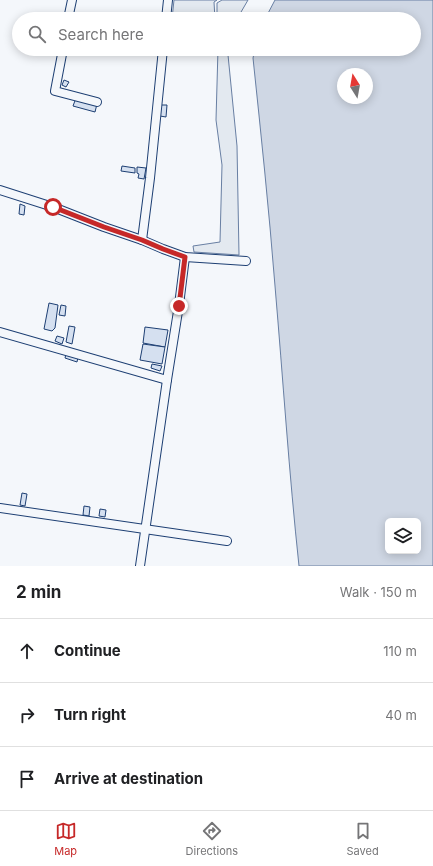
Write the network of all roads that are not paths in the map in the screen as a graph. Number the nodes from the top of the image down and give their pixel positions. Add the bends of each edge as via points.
1 (72, 0) edge
2 (168, 0) edge
3 (69, 12) edge
4 (167, 12) edge
5 (62, 56) edge
6 (162, 56) edge
7 (97, 102) dead end
8 (0, 190) edge
9 (142, 240) junction
10 (185, 257) junction
11 (246, 261) dead end
12 (0, 332) edge
13 (167, 380) junction
14 (0, 508) edge
15 (145, 529) junction
16 (226, 541) dead end
17 (140, 566) edge

1 - 3 street
2 - 4 street
5 - 7 street via 55,91
6 - 9 street
8 - 9 street
9 - 10 street
10 - 11 street
10 - 13 street
12 - 13 street
13 - 15 street
14 - 15 street
15 - 16 street
15 - 17 street

